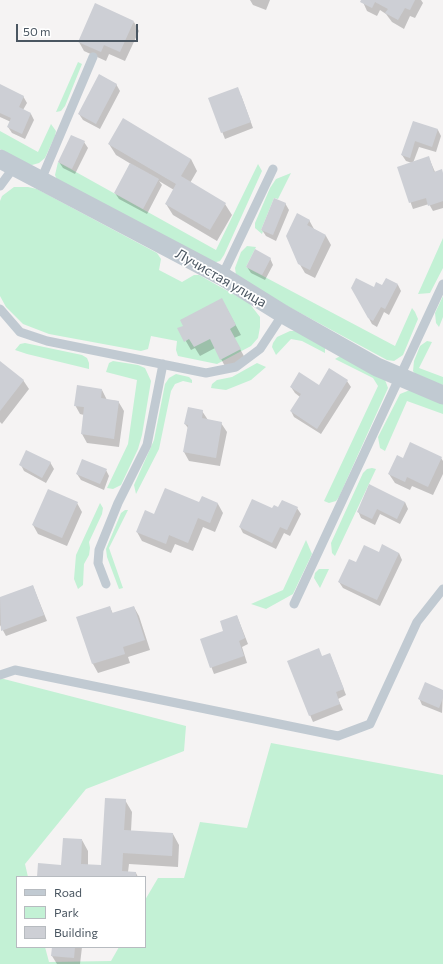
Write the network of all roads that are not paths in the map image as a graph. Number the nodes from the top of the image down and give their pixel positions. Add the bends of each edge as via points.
1 (93, 57) dead end
2 (7, 163) edge
3 (273, 169) dead end
4 (41, 180) junction
5 (0, 186) edge
6 (222, 276) junction
7 (443, 284) edge
8 (0, 309) edge
9 (283, 314) junction
10 (163, 364) junction
11 (400, 378) junction
12 (443, 395) edge
13 (106, 584) dead end
14 (443, 589) edge
15 (294, 604) dead end
16 (0, 675) edge

1 - 4 lane
2 - 4 street, Лучистая улица
2 - 5 lane
3 - 6 lane
4 - 6 street, Лучистая улица
6 - 9 street, Лучистая улица
7 - 11 lane
8 - 10 lane via 20,332 47,341
9 - 10 lane via 260,349 236,367 206,373
9 - 11 street, Лучистая улица
10 - 13 lane via 147,445 115,510 99,550 98,563
11 - 12 street, Лучистая улица
11 - 15 lane
14 - 16 lane via 417,622 370,724 338,736 15,670

